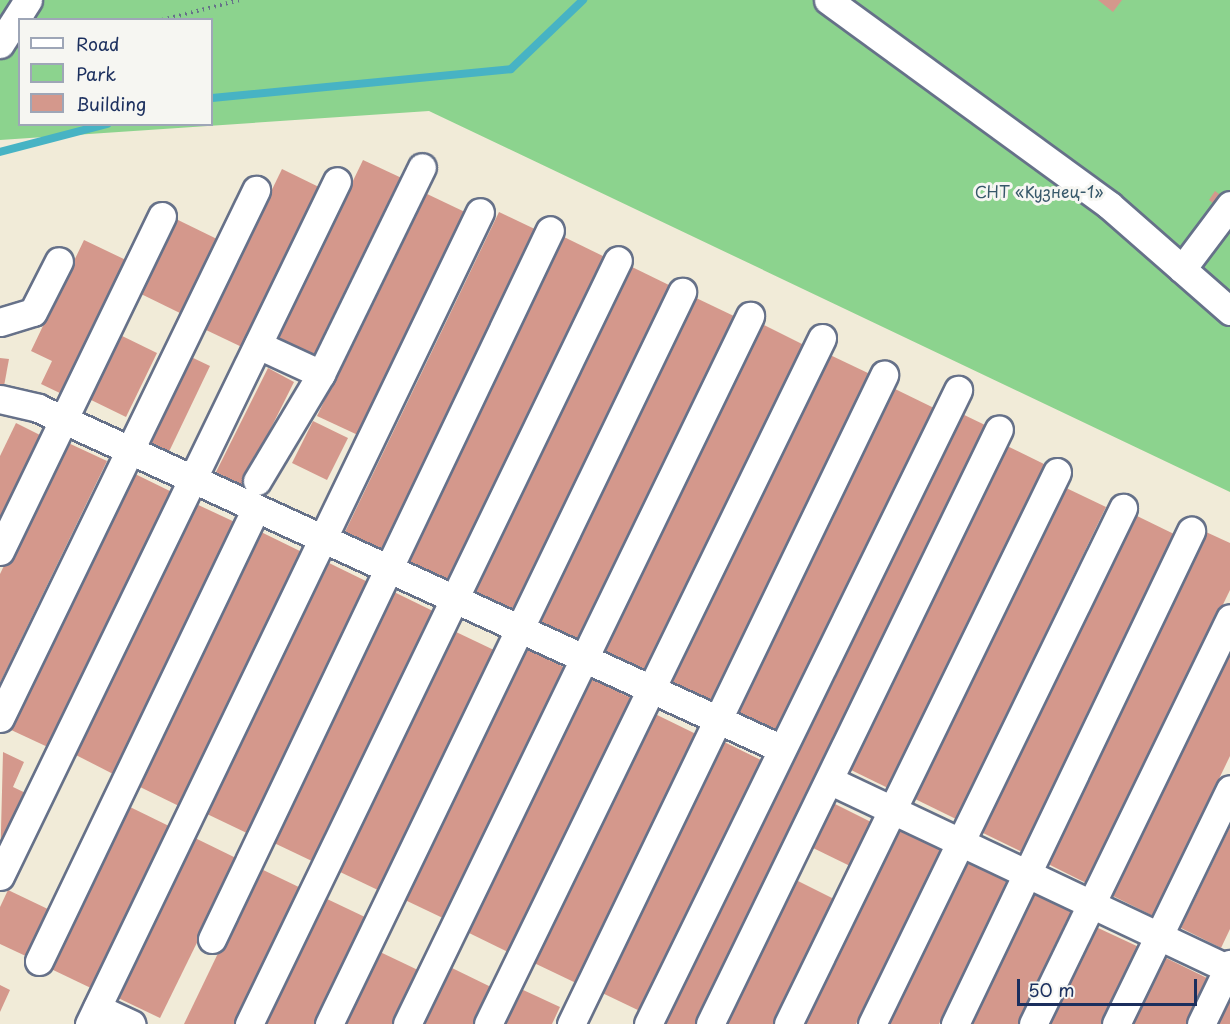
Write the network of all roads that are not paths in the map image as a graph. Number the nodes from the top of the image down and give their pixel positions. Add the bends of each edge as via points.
1 (28, 0) edge
2 (828, 0) edge
3 (0, 44) edge
4 (422, 166) dead end
5 (337, 181) dead end
6 (256, 190) dead end
7 (1230, 205) edge
8 (480, 213) dead end
9 (162, 216) dead end
10 (550, 230) dead end
11 (618, 260) dead end
12 (59, 261) dead end
13 (1182, 269) junction
14 (682, 292) dead end
15 (1230, 311) edge
16 (750, 316) dead end
17 (0, 322) edge
18 (822, 338) dead end
19 (258, 345) junction
20 (321, 374) junction
21 (884, 375) dead end
22 (958, 390) dead end
23 (0, 399) edge
24 (63, 420) junction
25 (999, 429) dead end
26 (130, 450) junction
27 (1057, 472) dead end
28 (194, 479) junction
29 (257, 481) dead end
30 (256, 508) junction
31 (1123, 508) dead end
32 (1191, 531) dead end
33 (324, 539) junction
34 (0, 551) edge
35 (389, 569) junction
36 (456, 599) junction
37 (1230, 618) edge
38 (520, 629) junction
39 (585, 658) junction
40 (651, 689) junction
41 (0, 718) edge
42 (718, 719) junction
43 (782, 748) junction
44 (831, 781) junction
45 (1230, 789) edge
46 (891, 810) junction
47 (960, 843) junction
48 (1027, 874) junction
49 (0, 876) edge
50 (1091, 904) junction
51 (1159, 936) junction
52 (212, 939) dead end
53 (39, 962) dead end
54 (1229, 967) edge
55 (93, 1016) edge
56 (131, 1024) edge
57 (249, 1024) edge
58 (329, 1024) edge
59 (407, 1024) edge
60 (488, 1024) edge
61 (571, 1024) edge
62 (648, 1024) edge
63 (710, 1024) edge
64 (788, 1024) edge
65 (872, 1024) edge
66 (955, 1024) edge
67 (1033, 1024) edge
68 (1116, 1024) edge
69 (1201, 1024) edge

1 - 3 lane
2 - 13 lane via 1109,204
4 - 20 lane
5 - 19 lane
6 - 26 lane
7 - 13 lane
8 - 33 lane
9 - 24 lane
10 - 35 lane
11 - 36 lane
12 - 17 lane via 33,312
13 - 15 lane
14 - 38 lane
16 - 39 lane
18 - 40 lane
19 - 20 lane
19 - 28 lane
20 - 29 lane
21 - 42 lane
22 - 43 lane
23 - 24 lane
24 - 26 lane
24 - 34 lane
25 - 44 lane
26 - 28 lane
26 - 41 lane
27 - 46 lane
28 - 30 lane
28 - 49 lane
30 - 33 lane
30 - 53 lane
31 - 47 lane
32 - 48 lane
33 - 35 lane
33 - 55 lane
35 - 36 lane
35 - 52 lane
36 - 38 lane
36 - 57 lane
37 - 50 lane
38 - 39 lane
38 - 58 lane
39 - 40 lane
39 - 59 lane
40 - 42 lane
40 - 60 lane
42 - 43 lane
42 - 61 lane
43 - 62 lane
44 - 46 lane
44 - 63 lane
45 - 51 lane
46 - 47 lane
46 - 64 lane
47 - 48 lane
47 - 65 lane
48 - 50 lane
48 - 66 lane
50 - 51 lane
50 - 67 lane
51 - 54 lane
51 - 68 lane
54 - 69 lane
55 - 56 lane

